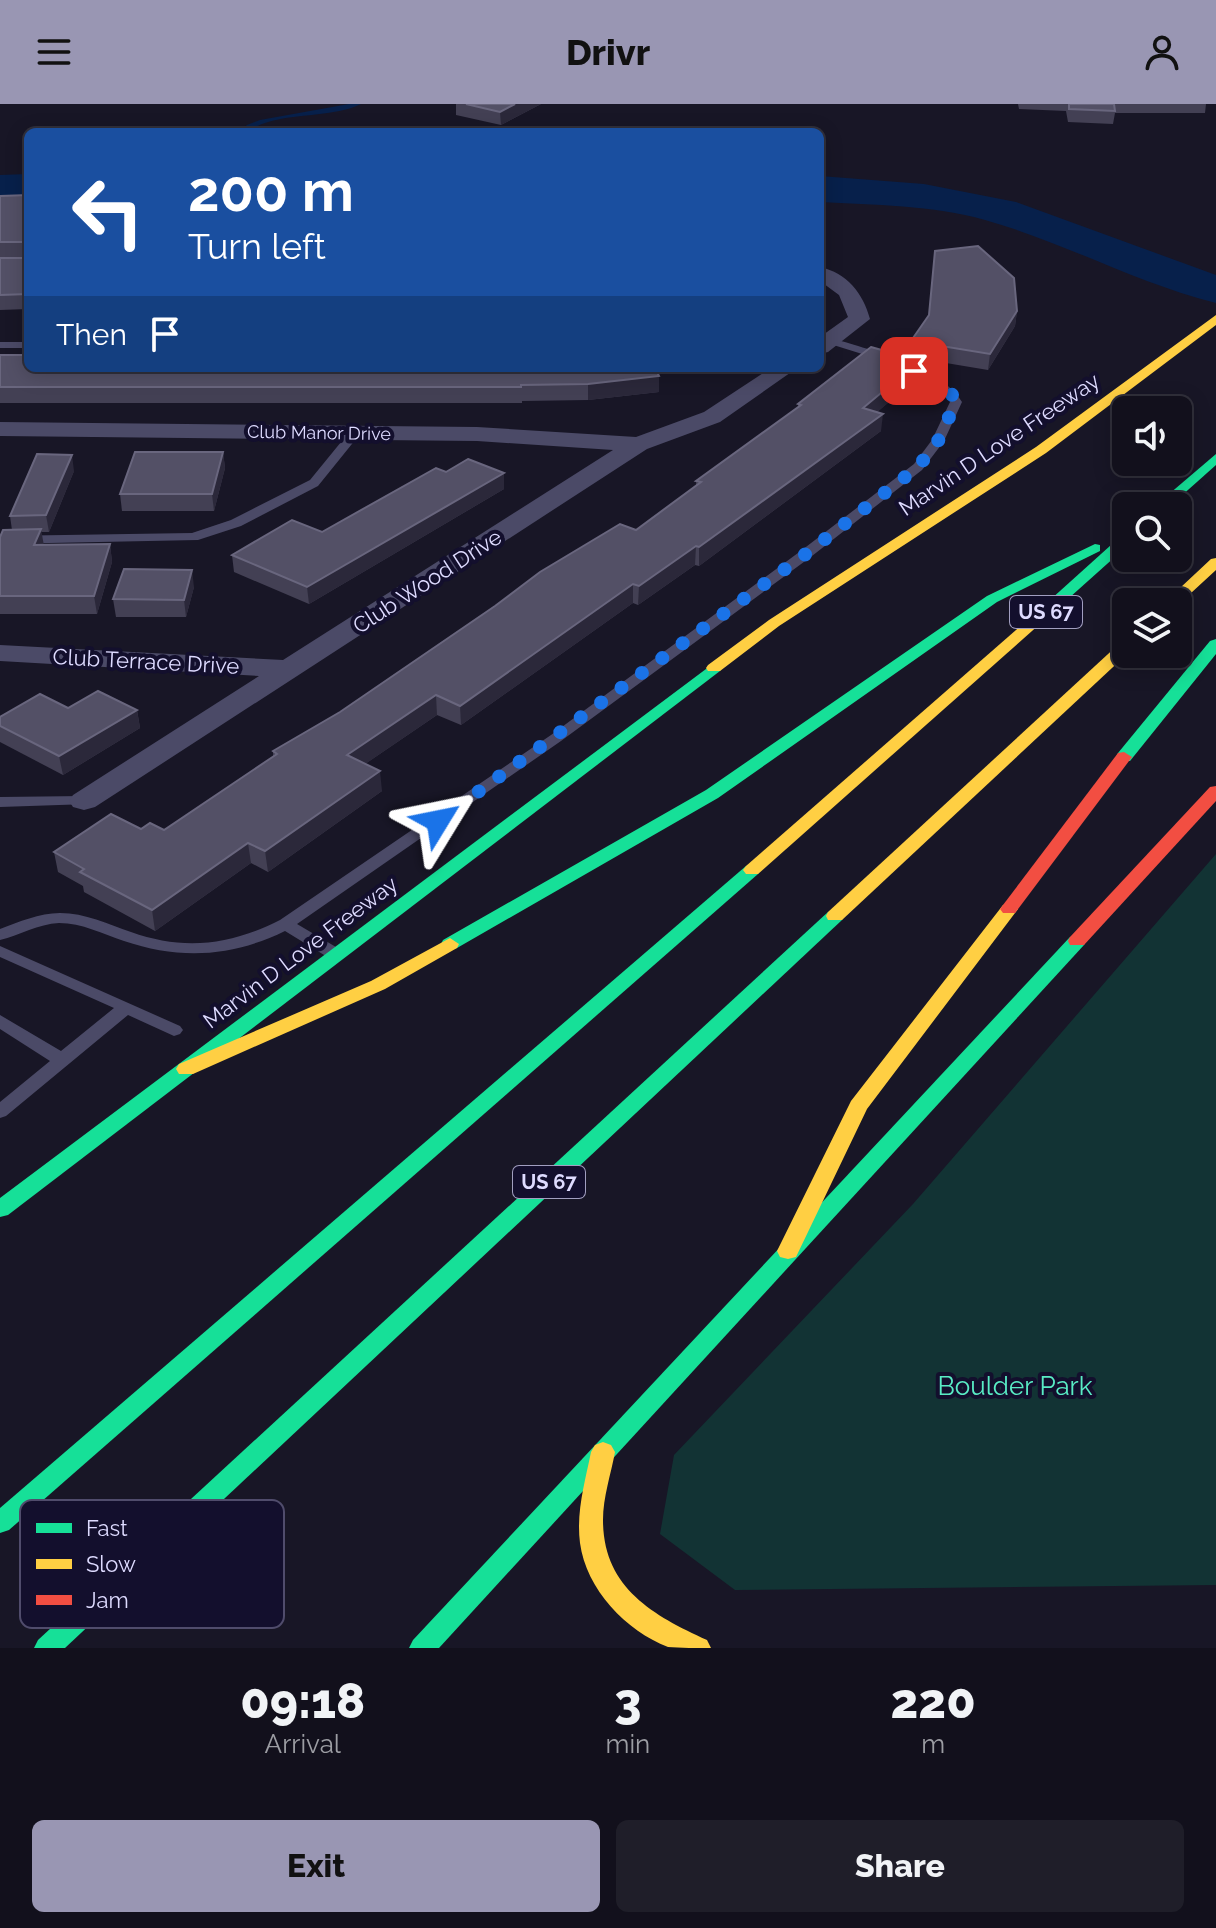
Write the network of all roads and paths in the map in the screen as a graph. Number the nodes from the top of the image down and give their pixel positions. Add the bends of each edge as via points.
1 (824, 275) edge
2 (1212, 322) edge
3 (825, 344) edge
4 (0, 345) edge
5 (24, 345) edge
6 (780, 372) edge
7 (0, 429) edge
8 (354, 434) junction
9 (638, 444) junction
10 (1216, 458) edge
11 (1178, 492) edge
12 (0, 540) edge
13 (1112, 543) edge
14 (1112, 549) edge
15 (1216, 562) edge
16 (1188, 588) edge
17 (1216, 644) edge
18 (0, 653) edge
19 (1112, 659) edge
20 (291, 669) junction
21 (1216, 791) edge
22 (84, 801) joint
23 (0, 802) edge
24 (286, 924) junction
25 (0, 935) edge
26 (0, 951) edge
27 (336, 955) junction
28 (126, 1007) junction
29 (0, 1021) edge
30 (174, 1030) dead end
31 (62, 1060) junction
32 (186, 1069) junction
33 (0, 1112) edge
34 (0, 1209) edge
35 (788, 1251) junction
36 (603, 1452) junction
37 (27, 1500) edge
38 (206, 1500) edge
39 (20, 1506) edge
40 (0, 1523) edge
41 (69, 1628) edge
42 (47, 1648) edge
43 (422, 1648) edge
44 (698, 1648) edge

1 - 3 street via 855,300 859,319
2 - 27 main road, Marvin D Love Freeway via 1041,450 774,623
3 - 24 lane via 895,361 951,393 956,402 938,441 918,467 556,738
4 - 5 lane
6 - 9 street, Club Wood Drive via 712,417
7 - 8 street, Club Manor Drive
8 - 9 street, Club Manor Drive via 538,436
8 - 12 lane via 314,483 236,523 193,537
9 - 20 street, Club Wood Drive
10 - 11 main road
13 - 32 main road via 992,599 724,786 602,859 378,985
14 - 37 main road, US 67 via 966,685
15 - 16 main road
17 - 35 main road via 858,1106
18 - 20 street, Club Terrace Drive
19 - 38 main road, US 67
20 - 22 street, Club Wood Drive
21 - 35 main road
22 - 23 lane
24 - 25 lane via 258,940 223,950 186,950 131,938 89,920 56,918
24 - 27 lane
26 - 28 lane
27 - 32 main road, Marvin D Love Freeway
28 - 30 lane
28 - 31 lane
29 - 31 lane
31 - 33 lane
32 - 34 main road, Marvin D Love Freeway
35 - 36 main road
36 - 43 main road
36 - 44 main road via 591,1520 593,1552 605,1582 655,1631
39 - 40 main road, US 67
41 - 42 main road, US 67

